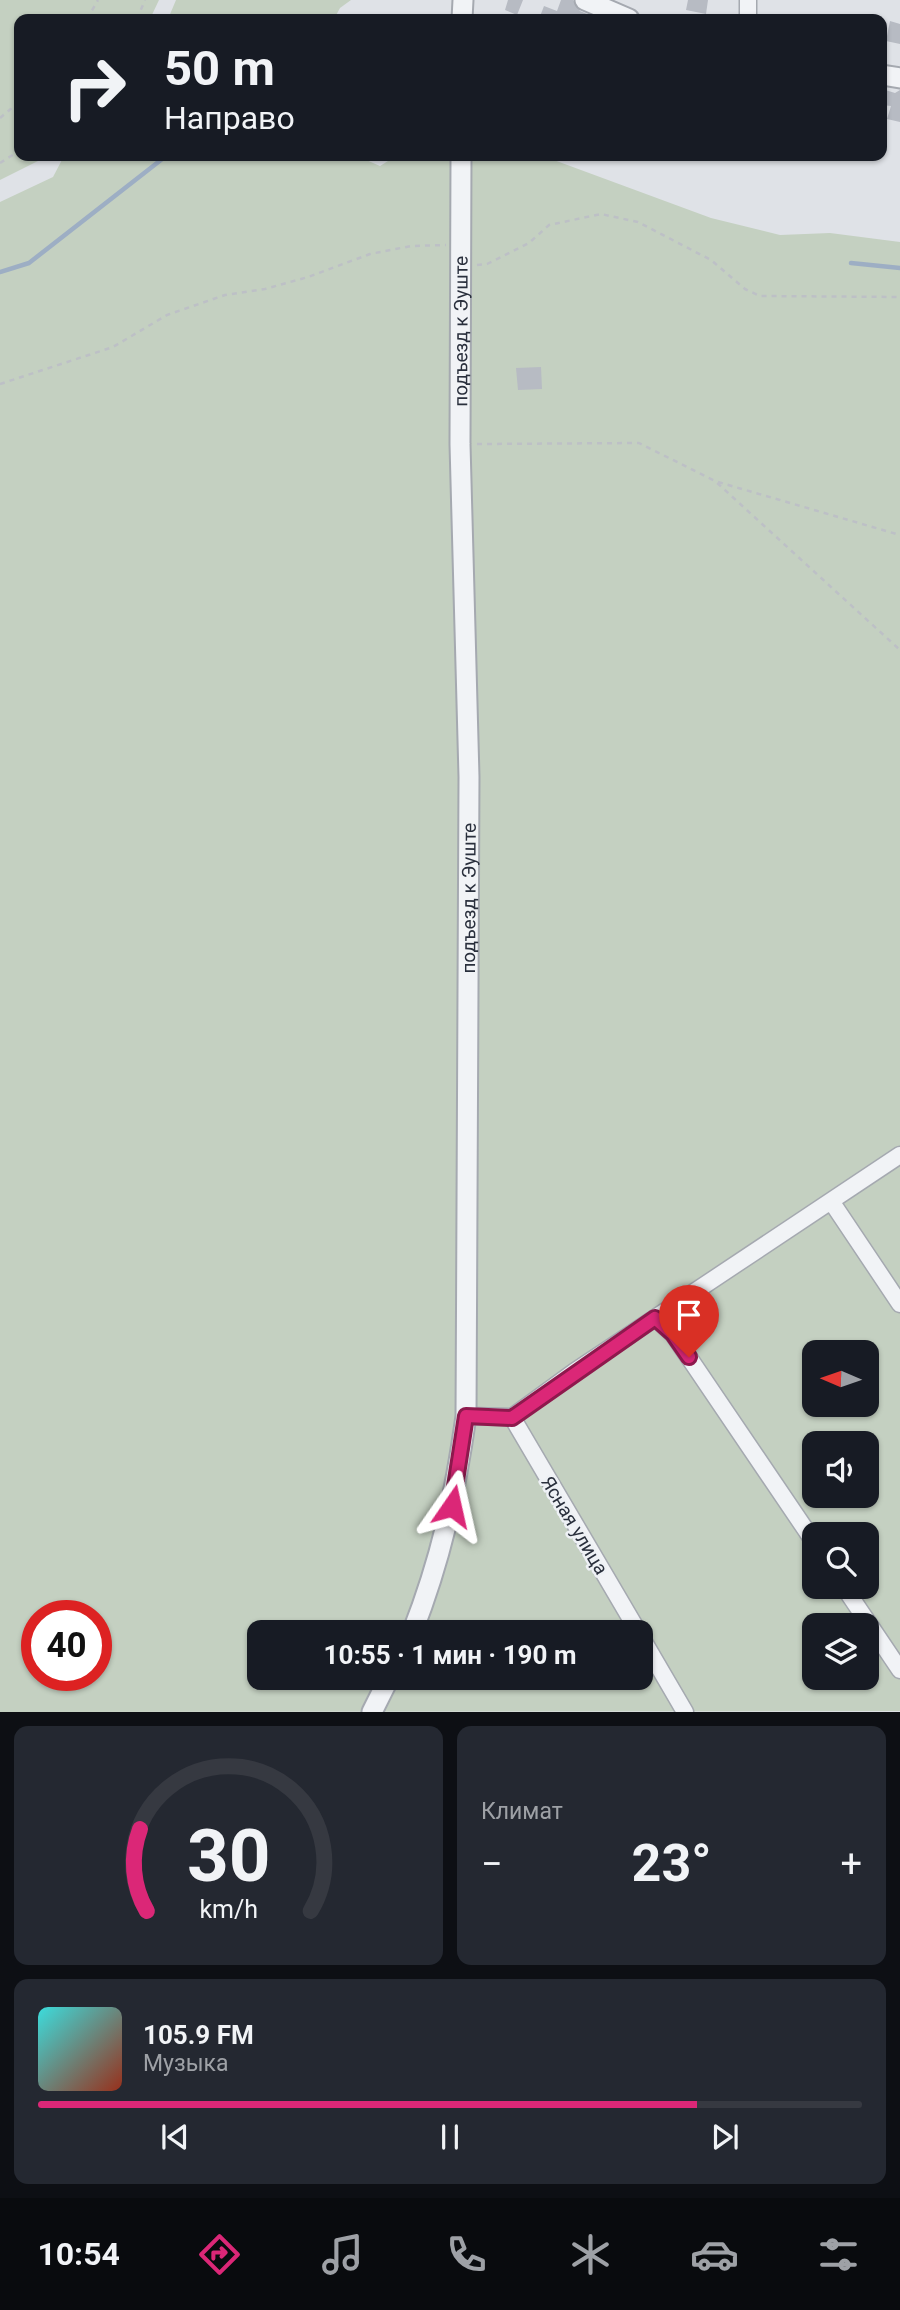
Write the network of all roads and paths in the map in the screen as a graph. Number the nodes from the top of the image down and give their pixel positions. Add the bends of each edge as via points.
1 (585, 0) edge
2 (617, 14) edge
3 (14, 106) edge
4 (0, 118) edge
5 (461, 161) edge
6 (460, 245) junction
7 (460, 267) junction
8 (900, 297) edge
9 (0, 384) edge
10 (460, 444) junction
11 (715, 481) junction
12 (900, 535) edge
13 (900, 650) edge
14 (900, 1155) edge
15 (831, 1201) junction
16 (900, 1304) edge
17 (655, 1318) junction
18 (466, 1416) junction
19 (512, 1418) junction
20 (802, 1524) edge
21 (852, 1599) edge
22 (417, 1620) edge
23 (632, 1620) edge
24 (653, 1657) edge
25 (900, 1670) edge
26 (383, 1690) edge
27 (372, 1712) edge
28 (685, 1712) edge

1 - 2 street
3 - 4 path
5 - 6 street, подъезд к Эуште
6 - 7 street, подъезд к Эуште
6 - 9 path via 411,246 370,254 308,277 225,295 167,315 113,347
7 - 8 path via 487,264 528,243 549,225 601,214 638,222 711,260 760,296
7 - 10 street, подъезд к Эуште
10 - 11 path via 639,443
10 - 18 street, подъезд к Эуште via 469,777
11 - 12 path
11 - 13 path
14 - 15 street
15 - 16 street
15 - 17 street
17 - 19 street
17 - 20 street via 673,1334
18 - 19 street
18 - 22 street, подъезд к Эуште via 457,1485 436,1570
19 - 23 street, Ясная улица
21 - 25 street
24 - 28 street, Ясная улица
26 - 27 street

